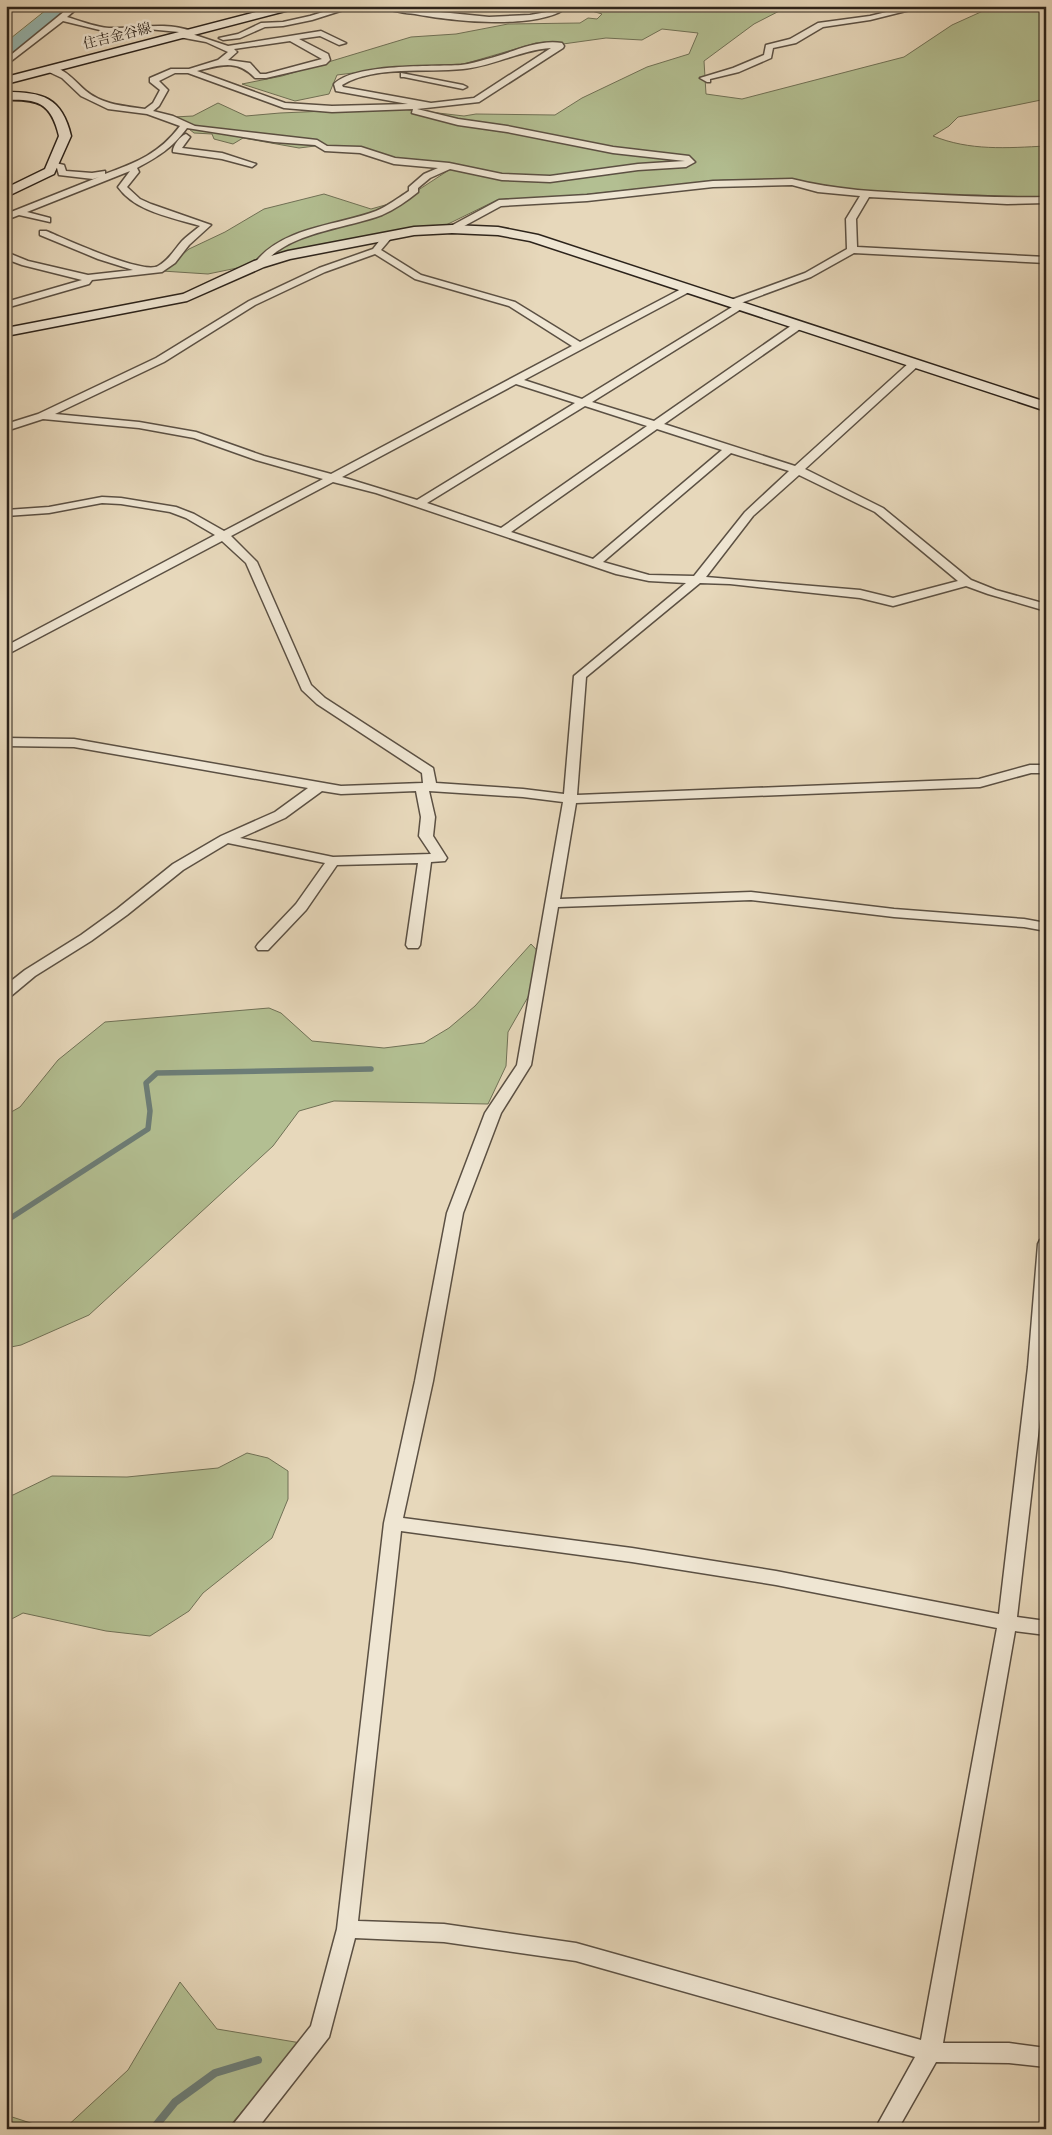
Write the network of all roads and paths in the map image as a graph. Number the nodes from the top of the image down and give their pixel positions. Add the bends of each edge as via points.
1 (76, 6) edge
2 (256, 6) edge
3 (293, 6) edge
4 (352, 6) edge
5 (386, 6) edge
6 (565, 6) edge
7 (922, 6) edge
8 (274, 11) junction
9 (62, 18) junction
10 (186, 34) junction
11 (291, 38) junction
12 (209, 40) junction
13 (342, 43) dead end
14 (228, 48) junction
15 (221, 62) junction
16 (6, 63) edge
17 (468, 66) junction
18 (50, 69) junction
19 (189, 71) junction
20 (385, 71) junction
21 (707, 80) dead end
22 (6, 81) edge
23 (440, 82) junction
24 (463, 87) dead end
25 (6, 96) edge
26 (156, 104) junction
27 (398, 106) junction
28 (431, 106) junction
29 (124, 108) junction
30 (147, 112) junction
31 (189, 126) junction
32 (55, 164) junction
33 (252, 164) dead end
34 (132, 166) junction
35 (449, 166) junction
36 (6, 193) edge
37 (866, 194) junction
38 (1046, 200) edge
39 (18, 212) junction
40 (6, 217) edge
41 (46, 220) dead end
42 (452, 229) junction
43 (43, 233) dead end
44 (386, 237) junction
45 (852, 250) junction
46 (376, 251) junction
47 (6, 255) edge
48 (1046, 260) edge
49 (259, 264) junction
50 (148, 272) junction
51 (88, 278) junction
52 (688, 289) junction
53 (6, 304) edge
54 (736, 304) junction
55 (799, 325) junction
56 (6, 332) edge
57 (580, 347) junction
58 (914, 364) junction
59 (516, 381) junction
60 (584, 402) junction
61 (1046, 407) edge
62 (42, 416) junction
63 (656, 426) junction
64 (6, 428) edge
65 (729, 449) junction
66 (797, 470) junction
67 (333, 479) junction
68 (418, 504) junction
69 (6, 513) edge
70 (503, 532) junction
71 (224, 536) junction
72 (595, 563) junction
73 (698, 580) junction
74 (967, 582) junction
75 (1046, 608) edge
76 (6, 651) edge
77 (6, 742) edge
78 (1046, 769) edge
79 (318, 787) junction
80 (426, 788) junction
81 (570, 799) junction
82 (226, 839) junction
83 (424, 859) junction
84 (333, 861) junction
85 (552, 903) junction
86 (1046, 927) edge
87 (413, 945) dead end
88 (263, 946) dead end
89 (6, 993) edge
90 (1046, 1244) edge
91 (393, 1523) junction
92 (1007, 1623) junction
93 (1046, 1628) edge
94 (347, 1929) junction
95 (930, 2052) junction
96 (1046, 2058) edge
97 (243, 2129) edge
98 (886, 2129) edge

1 - 9 street
2 - 8 street
3 - 8 street, 住吉金谷線
4 - 12 street via 312,18 264,25 240,36
5 - 6 street via 423,13 502,19 548,14
7 - 21 street via 821,25 793,41 769,47 768,56 736,70 704,78
8 - 10 street, 住吉金谷線
9 - 10 street via 108,30 148,27 180,30
9 - 16 street
10 - 12 street
10 - 18 street, 住吉金谷線
11 - 13 street via 321,33
11 - 14 street
11 - 15 street via 325,56 326,60 266,76 258,76 247,65
12 - 14 street
14 - 15 street via 233,52
15 - 19 street
17 - 20 street
17 - 23 street
17 - 28 street via 532,46 560,46 476,100
18 - 22 street, 住吉金谷線
18 - 29 street via 65,76 84,94 111,107
19 - 26 street via 174,71 153,80 164,90
19 - 27 street via 284,105 332,109
20 - 23 street
20 - 28 street via 348,78 338,84 339,89
23 - 24 street
25 - 32 street via 39,97 52,107 65,136
26 - 29 street
26 - 30 street
27 - 28 street
27 - 35 street via 458,122 691,162 550,179 502,177
29 - 30 street
30 - 31 street
31 - 33 street via 176,150
31 - 34 street via 161,152
31 - 35 street via 317,143 325,148 360,150 394,161
32 - 34 street via 61,167 62,173 93,176
32 - 36 street via 42,176
34 - 39 street
34 - 50 street via 135,172 122,187 126,194 138,202 206,225 172,260 159,270
35 - 49 street via 426,176 412,189 416,190 396,205 373,215 295,237 261,258
37 - 38 street
37 - 42 street via 818,189 792,182 712,184 587,198 499,202
37 - 45 street via 851,219
39 - 40 street
39 - 41 street
42 - 44 street via 414,231
42 - 52 street via 498,231 533,238
43 - 50 street
44 - 46 street
44 - 49 street via 288,255
45 - 48 street
45 - 54 street via 808,275
46 - 57 street via 418,277 512,304
46 - 62 street via 322,270 252,303 169,356
47 - 51 street via 25,263
49 - 56 street via 187,297
50 - 51 street
51 - 53 street via 86,282
52 - 54 street
52 - 57 street
54 - 55 street
54 - 60 street
55 - 58 street
55 - 63 street
57 - 59 street
58 - 61 street
58 - 66 street
59 - 60 street
59 - 67 street
60 - 63 street
60 - 68 street
62 - 64 street
62 - 67 street via 140,425 196,435
63 - 65 street
63 - 70 street
65 - 66 street
65 - 72 street
66 - 73 street via 749,514
66 - 74 street via 878,510
67 - 68 street
67 - 71 street
68 - 70 street
69 - 71 street via 49,510 102,500 121,501 172,509
70 - 72 street
71 - 76 street
71 - 80 street via 252,562 306,687 321,701 428,771
72 - 73 street via 649,578
73 - 74 street via 860,594 894,602
73 - 81 street via 580,676
74 - 75 street
77 - 79 street via 74,743
78 - 81 street via 1030,768 980,783
79 - 80 street via 341,790
79 - 82 street via 280,815
80 - 81 street
80 - 83 street via 426,836 440,858
81 - 85 street
82 - 84 street
82 - 89 street via 178,867 122,912
83 - 84 street
83 - 87 street
84 - 88 street via 301,907
85 - 86 street via 751,896
85 - 91 street via 524,1065 493,1113 455,1214
90 - 92 street via 1037,1367
91 - 92 street via 632,1555
91 - 94 street
92 - 93 street
92 - 95 street
94 - 95 street via 444,1933 576,1952
94 - 97 street via 321,2030
95 - 96 street via 1009,2053
95 - 98 street

